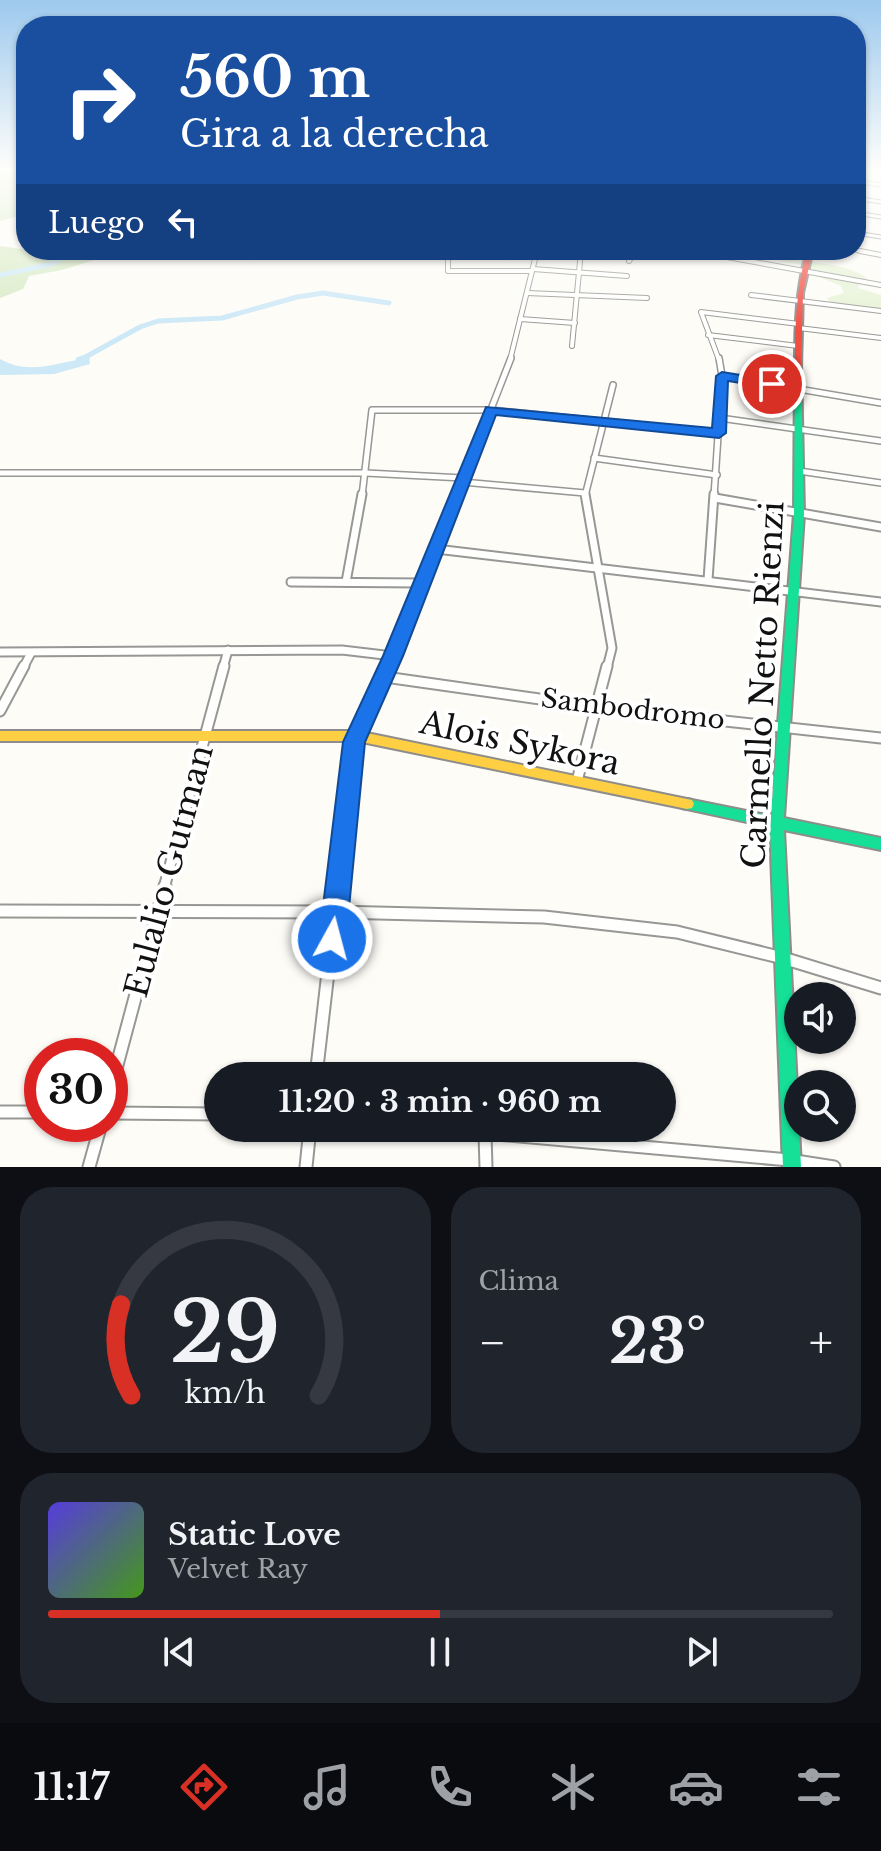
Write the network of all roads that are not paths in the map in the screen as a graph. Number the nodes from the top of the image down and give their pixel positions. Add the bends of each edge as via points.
1 (448, 260) edge
2 (535, 260) edge
3 (580, 260) edge
4 (740, 260) edge
5 (806, 260) edge
6 (533, 270) junction
7 (579, 272) junction
8 (802, 272) junction
9 (627, 276) dead end
10 (881, 285) edge
11 (527, 293) junction
12 (577, 295) junction
13 (751, 295) dead end
14 (647, 298) dead end
15 (798, 301) junction
16 (881, 311) edge
17 (520, 319) junction
18 (575, 323) junction
19 (799, 326) junction
20 (708, 335) junction
21 (881, 338) edge
22 (572, 346) dead end
23 (798, 346) junction
24 (722, 376) junction
25 (613, 385) dead end
26 (798, 389) junction
27 (881, 403) edge
28 (490, 410) junction
29 (720, 418) junction
30 (603, 421) junction
31 (796, 429) junction
32 (719, 433) junction
33 (881, 441) edge
34 (594, 458) junction
35 (799, 471) junction
36 (0, 473) edge
37 (366, 473) junction
38 (717, 475) junction
39 (463, 480) junction
40 (881, 483) edge
41 (585, 493) junction
42 (715, 498) junction
43 (799, 514) junction
44 (881, 527) edge
45 (436, 549) junction
46 (596, 566) junction
47 (708, 580) junction
48 (291, 582) dead end
49 (346, 582) junction
50 (422, 583) junction
51 (792, 590) junction
52 (881, 602) edge
53 (228, 650) junction
54 (0, 652) edge
55 (31, 653) junction
56 (393, 656) junction
57 (385, 677) junction
58 (596, 707) junction
59 (0, 711) edge
60 (782, 726) junction
61 (0, 736) edge
62 (205, 736) junction
63 (357, 736) junction
64 (881, 738) edge
65 (577, 781) junction
66 (777, 824) junction
67 (881, 844) edge
68 (0, 911) edge
69 (336, 912) junction
70 (159, 913) junction
71 (783, 958) junction
72 (881, 988) edge
73 (125, 1038) edge
74 (318, 1062) edge
75 (0, 1112) edge
76 (24, 1112) edge
77 (128, 1113) edge
78 (204, 1114) edge
79 (96, 1142) edge
80 (309, 1142) edge
81 (485, 1142) edge
82 (566, 1142) edge
83 (790, 1164) edge
84 (89, 1167) edge
85 (306, 1167) edge
86 (486, 1167) edge
87 (834, 1167) edge

1 - 6 street via 448,271
2 - 6 street
3 - 7 street
4 - 8 street
5 - 8 street, Carmello Netto Rienzi
6 - 7 street
6 - 11 street
7 - 9 street
7 - 12 street
8 - 10 street
8 - 15 street, Carmello Netto Rienzi
11 - 12 street
11 - 17 street
12 - 14 street
12 - 18 street
13 - 15 street
15 - 16 street
15 - 19 street, Carmello Netto Rienzi
17 - 18 street
17 - 28 street
18 - 22 street
19 - 20 street via 701,312
19 - 21 street
19 - 23 street, Carmello Netto Rienzi
20 - 23 street
20 - 24 street
23 - 26 street, Carmello Netto Rienzi
24 - 26 street
24 - 29 street
25 - 30 street
26 - 27 street
26 - 31 street, Carmello Netto Rienzi
28 - 30 street
28 - 37 street via 372,410
28 - 39 street
29 - 31 street
29 - 32 street
30 - 32 street
30 - 34 street
31 - 33 street
31 - 35 street, Carmello Netto Rienzi
32 - 38 street
34 - 38 street
34 - 41 street
35 - 40 street
35 - 43 street, Carmello Netto Rienzi
36 - 37 street
37 - 39 street
37 - 49 street
38 - 42 street
39 - 41 street
39 - 45 street
41 - 46 street
42 - 43 street
42 - 47 street
43 - 44 street
43 - 51 street, Carmello Netto Rienzi
45 - 46 street
45 - 50 street
46 - 47 street
46 - 58 street via 612,648
47 - 51 street
48 - 49 street
49 - 50 street
50 - 56 street
51 - 52 street
51 - 60 street, Carmello Netto Rienzi
53 - 55 street
53 - 56 street via 342,650
53 - 62 street, Eulalio Gutman
54 - 55 street
55 - 59 street
56 - 57 street
57 - 58 street, Sambodromo
57 - 63 street
58 - 60 street, Sambodromo
58 - 65 street
60 - 64 street, Sambodromo
60 - 66 street, Carmello Netto Rienzi
61 - 62 street, Alois Sykora
62 - 63 street, Alois Sykora
62 - 70 street, Eulalio Gutman
63 - 65 street, Alois Sykora
63 - 69 street
65 - 66 street, Alois Sykora
66 - 67 street, Alois Sykora
66 - 71 street, Carmello Netto Rienzi
68 - 70 street
69 - 70 street
69 - 71 street via 544,917 677,932
69 - 74 street
70 - 73 street, Eulalio Gutman
71 - 72 street
71 - 83 street, Carmello Netto Rienzi
75 - 76 street
77 - 78 street
79 - 84 street
80 - 85 street
81 - 86 street
82 - 83 street
83 - 87 street

